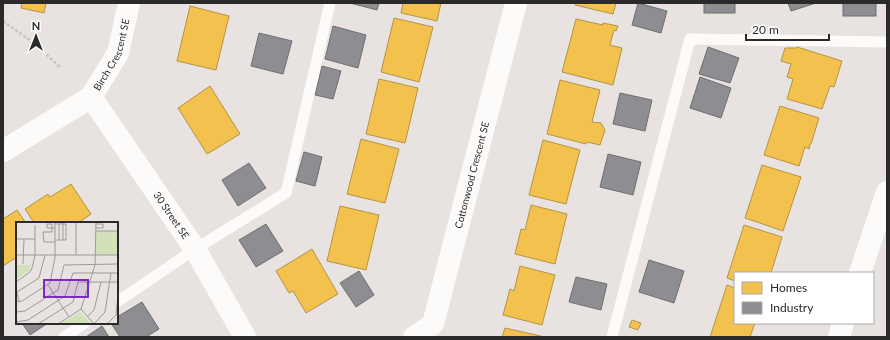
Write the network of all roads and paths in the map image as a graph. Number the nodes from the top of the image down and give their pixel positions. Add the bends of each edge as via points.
1 (129, 3) edge
2 (330, 3) edge
3 (516, 3) edge
4 (3, 21) edge
5 (887, 42) edge
6 (61, 68) dead end
7 (91, 97) junction
8 (3, 151) edge
9 (887, 192) edge
10 (195, 249) junction
11 (860, 272) edge
12 (118, 301) edge
13 (84, 324) edge
14 (843, 324) edge
15 (64, 337) edge
16 (245, 337) edge
17 (414, 337) edge
18 (612, 337) edge
19 (838, 337) edge

1 - 7 street, Birch Crescent SE via 118,52
2 - 10 lane via 286,193
3 - 17 street, Cottonwood Crescent SE via 433,324
4 - 6 path via 34,43
5 - 18 lane via 690,39
7 - 8 street, Birch Crescent SE
7 - 10 street, 30 Street SE
9 - 11 street
10 - 12 lane
10 - 16 street, 30 Street SE
13 - 15 lane
14 - 19 street

